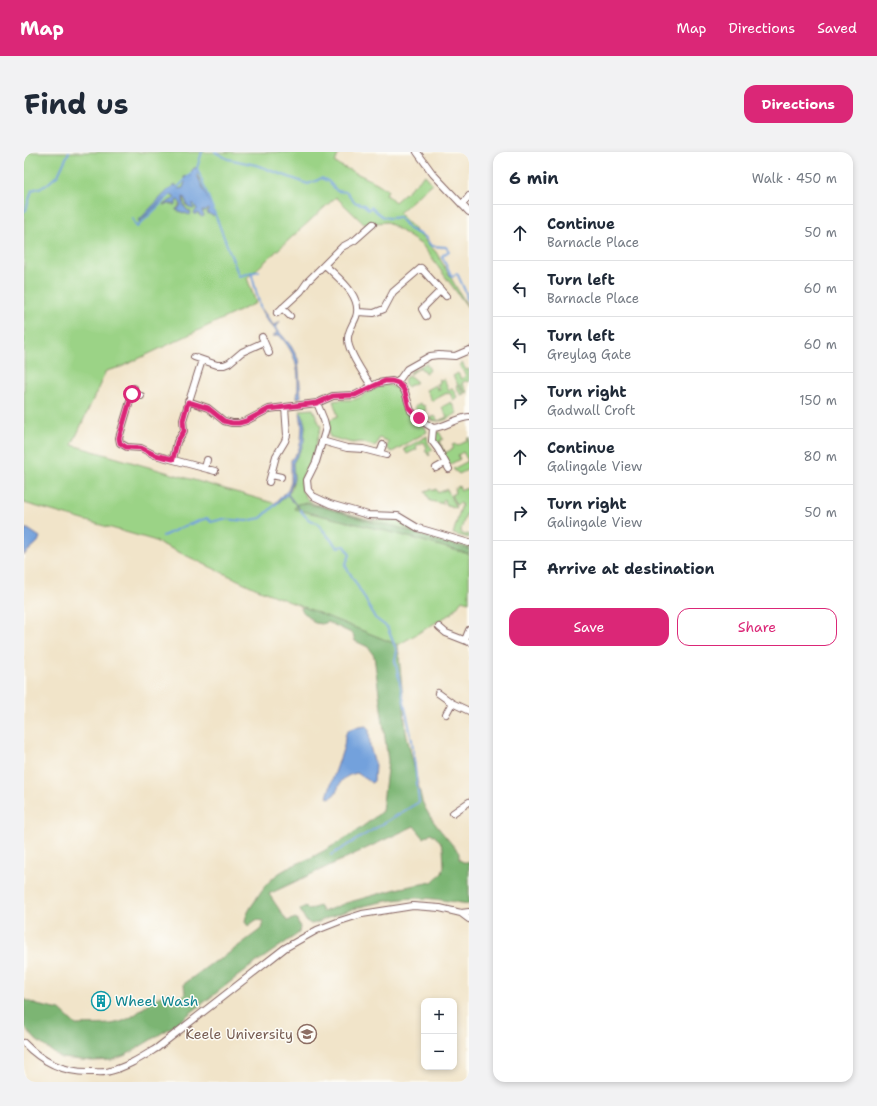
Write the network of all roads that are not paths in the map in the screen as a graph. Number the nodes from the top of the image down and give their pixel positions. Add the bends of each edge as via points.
1 (411, 152) edge
2 (418, 155) edge
3 (469, 196) edge
4 (462, 205) junction
5 (469, 212) edge
6 (373, 224) dead end
7 (325, 264) junction
8 (441, 290) junction
9 (446, 296) dead end
10 (358, 312) junction
11 (290, 316) dead end
12 (426, 316) dead end
13 (469, 350) edge
14 (269, 353) dead end
15 (194, 356) dead end
16 (202, 360) junction
17 (398, 383) junction
18 (372, 386) junction
19 (141, 396) dead end
20 (188, 402) junction
21 (317, 403) junction
22 (285, 406) junction
23 (469, 417) edge
24 (434, 428) junction
25 (322, 441) junction
26 (383, 445) dead end
27 (173, 459) junction
28 (207, 460) dead end
29 (445, 463) junction
30 (205, 468) junction
31 (436, 468) dead end
32 (449, 469) dead end
33 (216, 471) dead end
34 (272, 475) junction
35 (280, 477) dead end
36 (269, 482) dead end
37 (469, 543) edge
38 (439, 627) dead end
39 (469, 630) edge
40 (467, 641) edge
41 (438, 693) dead end
42 (452, 703) junction
43 (469, 710) edge
44 (446, 714) dead end
45 (469, 802) edge
46 (453, 813) dead end
47 (469, 912) edge
48 (461, 913) junction
49 (469, 919) edge
50 (24, 1043) edge

1 - 2 street
2 - 4 street
3 - 4 street
4 - 5 street
6 - 7 street via 364,229 356,240 342,247
7 - 10 street via 349,290 358,305
7 - 11 street via 280,311
8 - 9 street
8 - 10 street via 424,265 392,292 385,311
8 - 12 street via 422,309
10 - 18 street via 347,339
13 - 17 street via 455,356 430,356 406,369
14 - 16 street via 263,340 224,365
15 - 16 street
16 - 20 street
17 - 18 street via 385,381
17 - 24 street via 405,392 411,411
18 - 21 street via 355,395 333,396
19 - 27 street via 133,391 119,438 120,443 126,447 141,448 155,455
20 - 22 street via 208,408 224,421 232,423 246,421 269,409
20 - 27 street via 183,420 184,431 177,442
21 - 22 street
21 - 25 street via 325,424
22 - 34 street via 287,435 276,456
23 - 24 street
24 - 29 street via 432,441
25 - 26 street via 383,454
25 - 37 street via 307,480 307,486 313,496 330,504 368,515 398,516 418,528
27 - 30 street
28 - 30 street
29 - 31 street
29 - 32 street
30 - 33 street
34 - 35 street
34 - 36 street
38 - 40 street via 446,633
39 - 40 street
41 - 42 street
42 - 43 street
42 - 44 street
45 - 46 street
47 - 48 street
48 - 49 street
48 - 50 street via 413,906 362,914 317,930 285,948 157,1048 140,1059 108,1072 68,1070 43,1059

